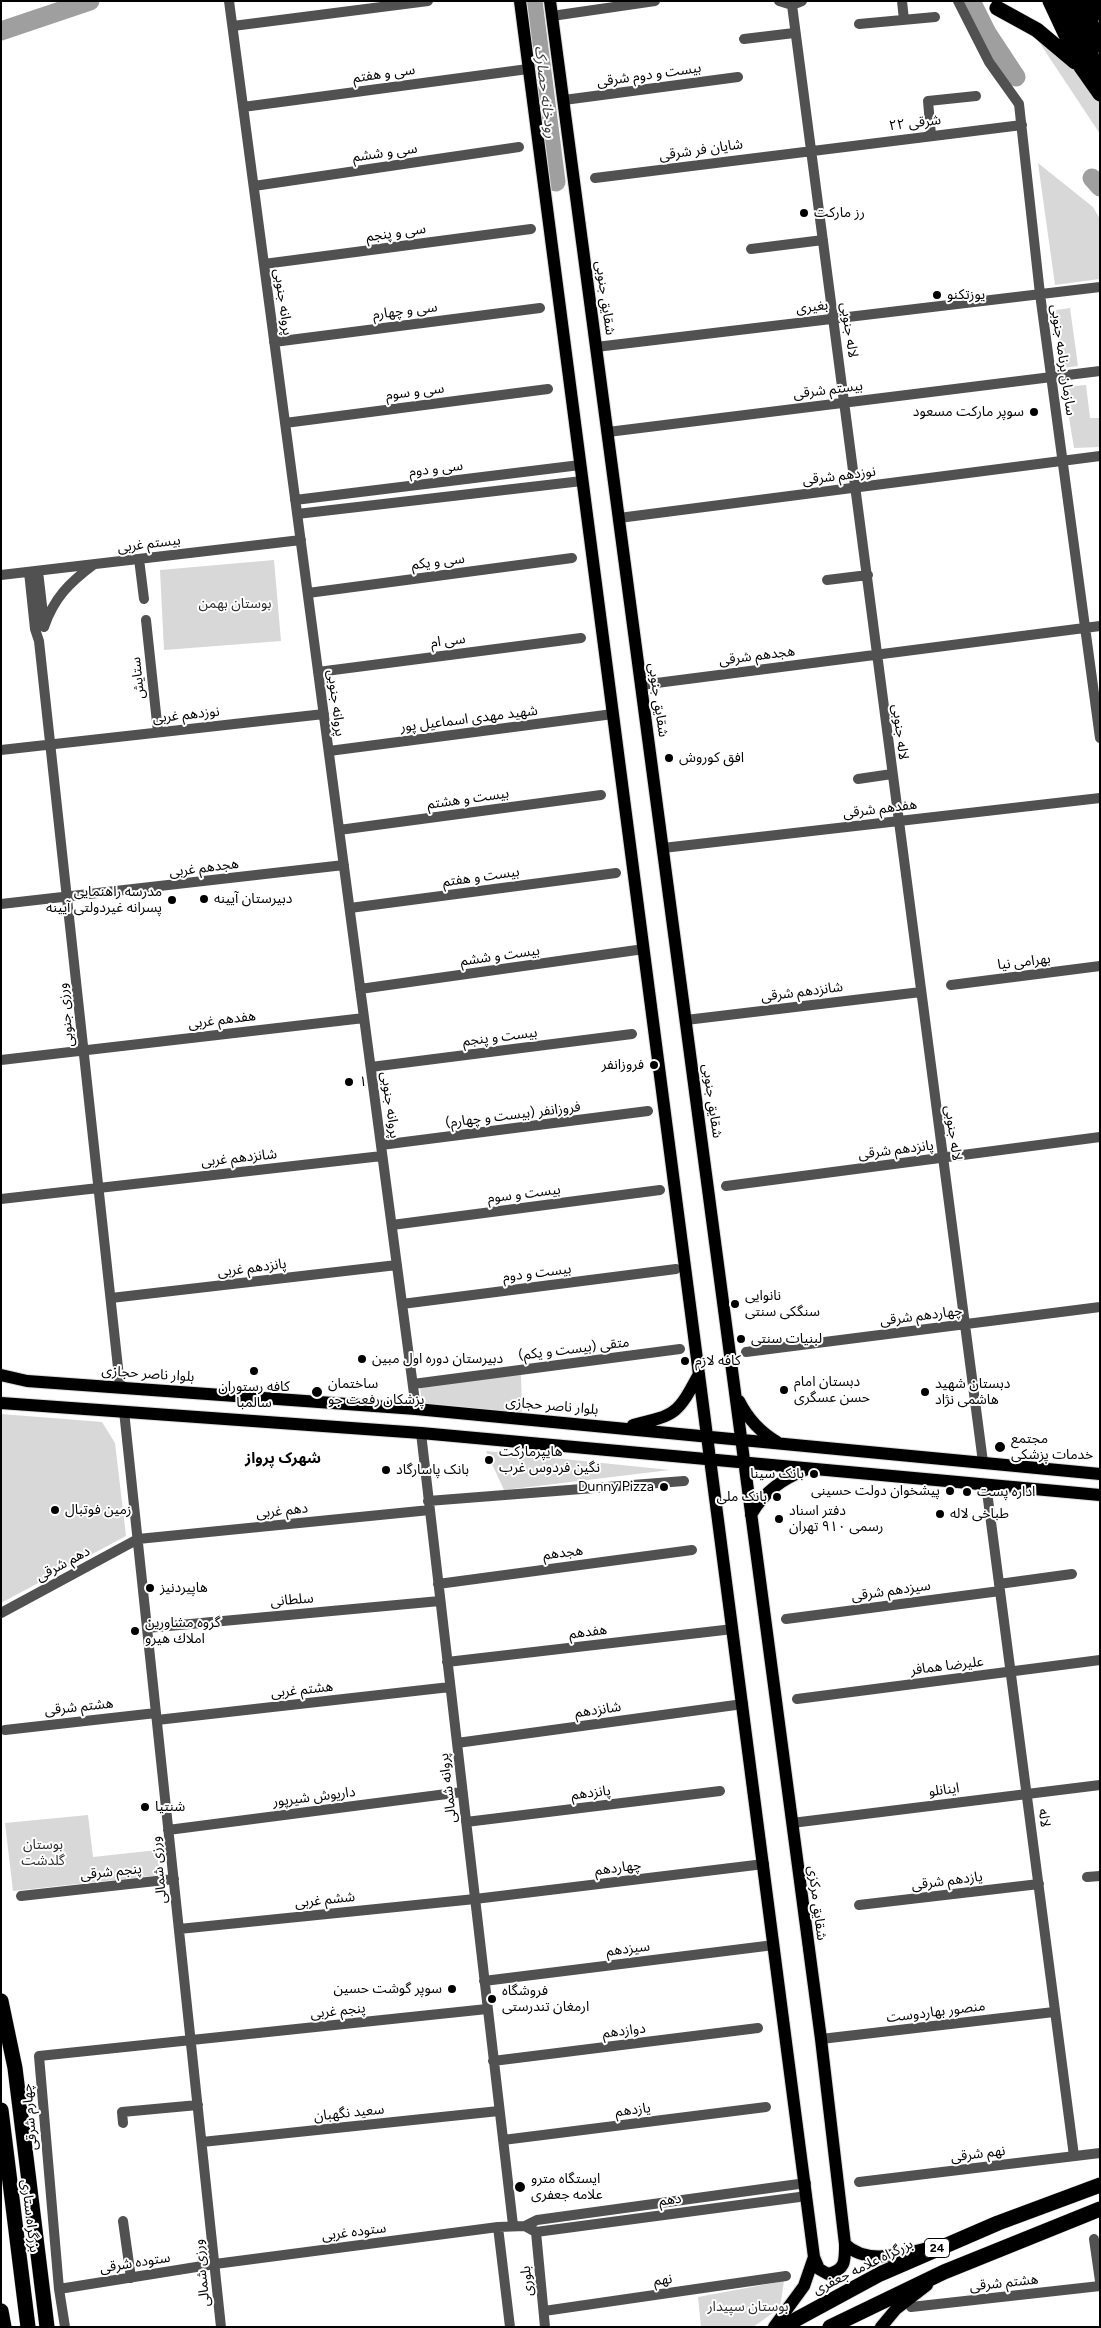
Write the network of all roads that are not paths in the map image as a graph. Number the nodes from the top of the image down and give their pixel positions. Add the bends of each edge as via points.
1 (229, 1) edge
2 (428, 1) edge
3 (520, 1) edge
4 (550, 1) edge
5 (655, 1) edge
6 (780, 1) edge
7 (902, 1) edge
8 (958, 1) edge
9 (1050, 1) edge
10 (1066, 1) edge
11 (1082, 1) edge
12 (1095, 1) edge
13 (797, 3) edge
14 (997, 8) dead end
15 (1100, 12) edge
16 (552, 16) junction
17 (935, 17) dead end
18 (904, 20) junction
19 (859, 24) dead end
20 (232, 26) junction
21 (794, 33) junction
22 (744, 40) dead end
23 (1100, 45) edge
24 (1081, 67) junction
25 (528, 69) junction
26 (1100, 74) edge
27 (738, 77) dead end
28 (1100, 94) edge
29 (976, 96) dead end
30 (564, 100) junction
31 (243, 107) junction
32 (1022, 125) junction
33 (932, 135) junction
34 (519, 148) dead end
35 (811, 150) junction
36 (595, 178) dead end
37 (254, 186) junction
38 (531, 229) dead end
39 (823, 240) junction
40 (751, 249) dead end
41 (264, 264) junction
42 (1100, 287) edge
43 (1040, 294) junction
44 (540, 308) dead end
45 (834, 319) junction
46 (274, 342) junction
47 (596, 347) junction
48 (1100, 371) edge
49 (1051, 376) junction
50 (548, 389) dead end
51 (845, 402) junction
52 (285, 423) junction
53 (608, 432) junction
54 (1100, 456) edge
55 (1063, 461) junction
56 (574, 466) junction
57 (475, 478) junction
58 (576, 481) junction
59 (856, 488) junction
60 (476, 493) junction
61 (296, 500) junction
62 (297, 514) junction
63 (619, 518) junction
64 (301, 540) junction
65 (572, 558) dead end
66 (139, 559) junction
67 (94, 564) junction
68 (33, 571) junction
69 (1, 575) edge
70 (868, 575) junction
71 (826, 580) dead end
72 (308, 592) junction
73 (144, 599) dead end
74 (146, 620) dead end
75 (1100, 626) edge
76 (44, 627) junction
77 (1085, 628) junction
78 (581, 638) dead end
79 (39, 641) junction
80 (876, 655) junction
81 (318, 672) junction
82 (641, 686) junction
83 (324, 714) junction
84 (613, 714) junction
85 (158, 732) junction
86 (1100, 738) edge
87 (51, 744) junction
88 (1, 750) edge
89 (329, 751) junction
90 (892, 774) junction
91 (858, 779) dead end
92 (601, 795) dead end
93 (1100, 798) edge
94 (898, 821) junction
95 (339, 830) junction
96 (663, 848) junction
97 (344, 865) junction
98 (616, 873) dead end
99 (67, 897) junction
100 (1, 904) edge
101 (350, 908) junction
102 (644, 949) junction
103 (1100, 966) edge
104 (951, 985) dead end
105 (360, 990) junction
106 (921, 992) junction
107 (364, 1018) junction
108 (686, 1020) junction
109 (632, 1034) dead end
110 (84, 1050) junction
111 (1, 1060) edge
112 (371, 1067) junction
113 (648, 1111) dead end
114 (1100, 1137) edge
115 (382, 1151) junction
116 (943, 1158) junction
117 (726, 1186) dead end
118 (99, 1188) junction
119 (660, 1190) dead end
120 (1, 1199) edge
121 (392, 1224) junction
122 (397, 1265) junction
123 (676, 1269) dead end
124 (111, 1298) junction
125 (402, 1304) junction
126 (1100, 1307) edge
127 (965, 1324) junction
128 (680, 1349) dead end
129 (746, 1352) dead end
130 (699, 1374) junction
131 (1, 1375) edge
132 (1, 1380) edge
133 (27, 1381) junction
134 (413, 1384) junction
135 (120, 1386) junction
136 (735, 1392) junction
137 (4, 1402) edge
138 (416, 1409) junction
139 (124, 1411) junction
140 (624, 1428) junction
141 (421, 1433) junction
142 (708, 1437) junction
143 (741, 1441) junction
144 (782, 1444) junction
145 (710, 1458) junction
146 (744, 1462) junction
147 (983, 1462) junction
148 (810, 1468) junction
149 (1100, 1474) edge
150 (684, 1481) dead end
151 (986, 1484) junction
152 (1100, 1495) edge
153 (429, 1506) junction
154 (751, 1515) junction
155 (138, 1539) junction
156 (692, 1550) dead end
157 (1072, 1574) dead end
158 (438, 1584) junction
159 (1000, 1587) junction
160 (440, 1601) junction
161 (1, 1613) edge
162 (786, 1619) dead end
163 (147, 1628) junction
164 (733, 1629) junction
165 (1100, 1660) edge
166 (447, 1662) junction
167 (1011, 1671) junction
168 (450, 1687) junction
169 (797, 1699) dead end
170 (743, 1704) junction
171 (156, 1716) junction
172 (5, 1730) dead end
173 (457, 1742) junction
174 (1100, 1785) edge
175 (720, 1791) dead end
176 (462, 1792) junction
177 (1027, 1794) junction
178 (466, 1822) junction
179 (792, 1822) junction
180 (168, 1830) junction
181 (764, 1864) junction
182 (1100, 1876) edge
183 (1087, 1877) dead end
184 (174, 1879) junction
185 (1039, 1884) junction
186 (21, 1896) dead end
187 (475, 1898) junction
188 (859, 1905) dead end
189 (179, 1929) junction
190 (774, 1945) junction
191 (484, 1981) junction
192 (1, 2001) edge
193 (487, 2009) junction
194 (1054, 2012) junction
195 (758, 2028) dead end
196 (821, 2039) junction
197 (191, 2040) junction
198 (493, 2061) junction
199 (198, 2105) junction
200 (766, 2106) dead end
201 (1, 2110) edge
202 (499, 2111) junction
203 (123, 2123) dead end
204 (502, 2140) junction
205 (202, 2142) junction
206 (1100, 2153) edge
207 (1074, 2156) junction
208 (859, 2182) dead end
209 (1100, 2185) edge
210 (806, 2189) junction
211 (1100, 2209) edge
212 (123, 2221) dead end
213 (513, 2225) junction
214 (525, 2226) junction
215 (498, 2227) junction
216 (536, 2232) junction
217 (1094, 2239) dead end
218 (845, 2244) junction
219 (944, 2245) junction
220 (814, 2257) junction
221 (215, 2264) junction
222 (944, 2272) junction
223 (786, 2276) dead end
224 (131, 2278) junction
225 (1100, 2281) edge
226 (1100, 2286) edge
227 (59, 2289) junction
228 (911, 2307) dead end
229 (1, 2311) edge
230 (544, 2311) junction
231 (4, 2327) edge
232 (28, 2327) edge
233 (47, 2327) edge
234 (65, 2327) edge
235 (221, 2327) edge
236 (510, 2327) edge
237 (546, 2327) edge
238 (774, 2327) edge
239 (782, 2327) edge
240 (830, 2327) edge
241 (881, 2327) edge

1 - 20 street, پروانه جنوبی
2 - 20 street
3 - 25 main road
4 - 16 main road, شقایق جنوبی
5 - 16 street
6 - 13 street
7 - 18 street
8 - 32 street, سازمان برنامه جنوبی via 989,62 1019,104
9 - 24 highway
10 - 26 highway
11 - 23 highway
12 - 15 highway
13 - 21 street, لاله جنوبی
14 - 24 highway via 1037,30
16 - 30 main road, شقایق جنوبی
17 - 18 street
18 - 19 street
20 - 31 street, پروانه جنوبی
21 - 22 street
21 - 35 street, لاله جنوبی
24 - 28 highway
25 - 31 street, سی و هفتم
25 - 56 main road
27 - 30 street, بیست و دوم شرقی
29 - 33 street via 928,101
30 - 47 main road, شقایق جنوبی
31 - 37 street, پروانه جنوبی
32 - 33 street, ۲۲ شرقی
32 - 43 street, سازمان برنامه جنوبی
33 - 35 street, ۲۲ شرقی
34 - 37 street, سی و ششم
35 - 36 street, شایان فر شرقی
35 - 39 street, لاله جنوبی
37 - 41 street, پروانه جنوبی
38 - 41 street, سی و پنجم
39 - 40 street
39 - 45 street, لاله جنوبی
41 - 46 street, پروانه جنوبی
42 - 43 street, بغیری
43 - 45 street, بغیری
43 - 49 street, سازمان برنامه جنوبی
44 - 46 street, سی و چهارم
45 - 47 street, بغیری
45 - 51 street, لاله جنوبی
46 - 52 street, پروانه جنوبی
47 - 53 main road, شقایق جنوبی
48 - 49 street, بیستم شرقی
49 - 51 street, بیستم شرقی
49 - 55 street, سازمان برنامه جنوبی
50 - 52 street, سی و سوم
51 - 53 street, بیستم شرقی
51 - 59 street, لاله جنوبی
52 - 61 street, پروانه جنوبی
53 - 63 main road, شقایق جنوبی
54 - 55 street, نوزدهم شرقی
55 - 59 street, نوزدهم شرقی
55 - 77 street, سازمان برنامه جنوبی
56 - 57 street, سی و دوم
56 - 58 main road
57 - 60 street
57 - 61 street, سی و دوم
58 - 60 street, سی و دوم
58 - 84 main road
59 - 63 street, نوزدهم شرقی
59 - 70 street, لاله جنوبی
60 - 62 street, سی و دوم
61 - 62 street, پروانه جنوبی
62 - 64 street, پروانه جنوبی
63 - 82 main road, شقایق جنوبی
64 - 66 street, بیستم غربی
64 - 72 street, پروانه جنوبی
65 - 72 street, سی و یکم
66 - 67 street, بیستم غربی
66 - 73 street
67 - 68 street, بیستم غربی
67 - 76 street via 57,597
68 - 69 street, بیستم غربی
68 - 76 street, ورزی جنوبی
68 - 79 street, ورزی جنوبی via 35,629
70 - 71 street
70 - 80 street, لاله جنوبی
72 - 81 street, پروانه جنوبی
74 - 85 street, ستایش
75 - 77 street, هجدهم شرقی
76 - 79 street, ورزی جنوبی
77 - 80 street, هجدهم شرقی
77 - 86 street, سازمان برنامه جنوبی
78 - 81 street, سی ام
79 - 87 street, ورزی جنوبی
80 - 82 street, هجدهم شرقی
80 - 90 street, لاله جنوبی
81 - 83 street, پروانه جنوبی
82 - 96 main road, شقایق جنوبی
83 - 85 street, نوزدهم غربی
83 - 89 street, پروانه جنوبی
84 - 89 street, شهید مهدی اسماعیل پور
84 - 102 main road
85 - 87 street, نوزدهم غربی
87 - 88 street
87 - 99 street, ورزی جنوبی
89 - 95 street, پروانه جنوبی
90 - 91 street
90 - 94 street, لاله جنوبی
92 - 95 street, بیست و هشتم
93 - 94 street, هفدهم شرقی
94 - 96 street, هفدهم شرقی
94 - 106 street, لاله جنوبی
95 - 97 street, پروانه جنوبی
96 - 108 main road, شقایق جنوبی
97 - 99 street, هجدهم غربی
97 - 101 street, پروانه جنوبی
98 - 101 street, بیست و هفتم
99 - 100 street
99 - 110 street, ورزی جنوبی
101 - 105 street, پروانه جنوبی
102 - 105 street, بیست و ششم
102 - 130 main road
103 - 104 street, بهرامی نیا
105 - 107 street, پروانه جنوبی
106 - 108 street, شانزدهم شرقی
106 - 116 street, لاله جنوبی
107 - 110 street, هفدهم غربی
107 - 112 street, پروانه جنوبی
108 - 136 main road, شقایق جنوبی
109 - 112 street, بیست و پنجم
110 - 111 street
110 - 118 street, ورزی جنوبی
112 - 115 street, پروانه جنوبی
113 - 115 street, فروزانفر (بیست و چهارم)
114 - 116 street, پانزدهم شرقی
115 - 118 street, شانزدهم غربی
115 - 121 street, پروانه جنوبی
116 - 117 street, پانزدهم شرقی
116 - 127 street, لاله جنوبی
118 - 120 street
118 - 124 street, ورزی جنوبی
119 - 121 street, بیست و سوم
121 - 122 street, پروانه جنوبی
122 - 124 street, پانزدهم غربی
122 - 125 street, پروانه جنوبی
123 - 125 street, بیست و دوم
124 - 135 street, ورزی جنوبی
125 - 134 street, پروانه جنوبی
126 - 127 street, چهاردهم شرقی
127 - 129 street, چهاردهم شرقی
127 - 147 street, لاله جنوبی
128 - 134 street, متقی (بیست و یکم)
130 - 140 main road via 680,1406 667,1417
130 - 142 main road
131 - 133 main road, بلوار ناصر حجازی
132 - 133 main road
133 - 135 main road, بلوار ناصر حجازی
134 - 138 street, پروانه جنوبی
135 - 138 main road, بلوار ناصر حجازی
136 - 143 main road, شقایق جنوبی
136 - 144 main road via 752,1422
137 - 139 main road
138 - 140 main road, بلوار ناصر حجازی
139 - 141 main road
139 - 155 street, ورزی شمالی
140 - 142 main road, بلوار ناصر حجازی
141 - 145 main road
141 - 153 street, پروانه شمالی
142 - 143 main road, بلوار ناصر حجازی
142 - 145 main road
143 - 144 main road, بلوار ناصر حجازی
143 - 146 main road, شقایق جنوبی
144 - 147 main road, بلوار ناصر حجازی
145 - 146 main road
145 - 164 main road
146 - 148 main road
146 - 154 main road, شقایق مرکزی
147 - 149 main road, بلوار ناصر حجازی
148 - 151 main road
148 - 154 main road via 771,1488
150 - 153 street, دهم غربی
151 - 152 main road
151 - 159 street, لاله
153 - 155 street, دهم غربی
153 - 158 street, پروانه شمالی
154 - 179 main road, شقایق مرکزی
155 - 161 street, دهم شرقی
155 - 163 street, ورزی شمالی
156 - 158 street, هجدهم
157 - 159 street, سیزدهم شرقی
158 - 160 street, پروانه شمالی
159 - 162 street, سیزدهم شرقی
159 - 167 street, لاله
160 - 163 street, سلطانی
160 - 166 street, پروانه شمالی
163 - 171 street, ورزی شمالی
164 - 166 street, هفدهم
164 - 170 main road
165 - 167 street, علیرضا همافر
166 - 168 street, پروانه شمالی
167 - 169 street, علیرضا همافر
167 - 177 street, لاله
168 - 171 street, هشتم غربی
168 - 173 street, پروانه شمالی
170 - 173 street, شانزدهم
170 - 181 main road
171 - 172 street, هشتم شرقی
171 - 180 street, ورزی شمالی
173 - 176 street, پروانه شمالی
174 - 177 street, اینانلو
175 - 178 street, پانزدهم
176 - 178 street, پروانه شمالی
176 - 180 street, داریوش شیرپور
177 - 179 street, اینانلو
177 - 185 street, لاله
178 - 187 street, پروانه شمالی
179 - 196 main road, شقایق مرکزی
180 - 184 street, ورزی شمالی
181 - 187 street, چهاردهم
181 - 190 main road
182 - 183 street
184 - 186 street, پنجم شرقی
184 - 189 street, ورزی شمالی
185 - 188 street, یازدهم شرقی
185 - 194 street, لاله
187 - 189 street, ششم غربی
187 - 191 street, پروانه شمالی
189 - 197 street, ورزی شمالی
190 - 191 street, سیزدهم
190 - 210 main road
191 - 193 street, پروانه شمالی
192 - 233 highway via 15,2068
193 - 197 street, پنجم غربی
193 - 198 street, پروانه شمالی
194 - 196 street, منصور بهاردوست
194 - 207 street, لاله
195 - 198 street, دوازدهم
196 - 218 main road, شقایق مرکزی
197 - 199 street, ورزی شمالی
197 - 227 street, چهارم شرقی via 39,2056
198 - 202 street, پروانه شمالی
199 - 203 street via 122,2112
199 - 205 street, ورزی شمالی
200 - 204 street, یازدهم
201 - 232 highway, بزرگراه ستاری
202 - 204 street, پروانه شمالی
202 - 205 street, سعید نگهبان
204 - 213 street
205 - 221 street, ورزی شمالی
206 - 207 street, نهم شرقی
207 - 208 street, نهم شرقی
209 - 219 highway, بزرگراه علامه جعفری / 24
210 - 214 street, دهم via 537,2220
210 - 216 street, دهم
210 - 220 main road
211 - 222 highway, 24
212 - 224 street
213 - 214 street, ستوده غربی
213 - 215 street, ستوده غربی
214 - 216 street
215 - 221 street, ستوده غربی
215 - 236 street
216 - 230 street, بلوری
217 - 225 street
218 - 219 main road via 860,2254 871,2256 889,2256
218 - 220 main road, شقایق مرکزی via 843,2266 837,2272 828,2274 819,2269
219 - 239 highway, بزرگراه علامه جعفری / 24 via 880,2274
220 - 238 main road via 804,2286
221 - 224 street, ستوده شرقی
221 - 235 street, ورزی شمالی
222 - 240 highway, 24
222 - 241 main road via 896,2309
223 - 230 street, نهم
224 - 227 street, ستوده شرقی
226 - 228 street, هشتم شرقی
227 - 234 street, چهارم شرقی
229 - 231 highway
230 - 237 street, بلوری

